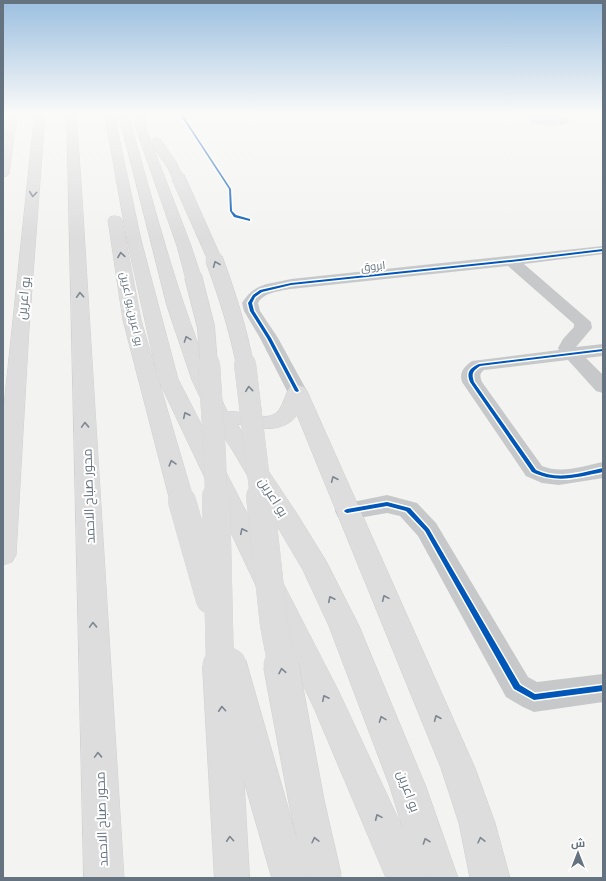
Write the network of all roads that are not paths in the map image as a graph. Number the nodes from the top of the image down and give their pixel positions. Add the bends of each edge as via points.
1 (6, 155) edge
2 (36, 155) edge
3 (73, 155) edge
4 (103, 155) edge
5 (118, 155) edge
6 (142, 155) edge
7 (151, 155) edge
8 (165, 155) edge
9 (3, 174) edge
10 (603, 250) edge
11 (511, 261) junction
12 (603, 350) edge
13 (572, 354) junction
14 (603, 387) edge
15 (297, 391) junction
16 (218, 412) junction
17 (603, 470) edge
18 (5, 505) edge
19 (347, 511) junction
20 (3, 555) edge
21 (603, 688) edge
22 (104, 878) edge
23 (232, 878) edge
24 (290, 878) edge
25 (324, 878) edge
26 (406, 878) edge
27 (438, 878) edge
28 (490, 878) edge

1 - 9 main road
2 -> 18 main road, بو اعرين
22 -> 3 main road, محور صباح الاحمد
24 -> 4 main road, بو اعرين,بو اعرين, bridge via 132,320
26 -> 5 main road via 328,703 168,379 134,240
16 -> 6 main road, بو اعرين via 202,380 175,306
23 -> 7 main road, bridge via 220,690 213,433 206,327 184,246
25 -> 8 main road, bridge via 307,804 274,625 248,378 240,336 213,256
10 - 11 street, ابروق
11 - 13 street via 582,322 583,328 567,348
11 - 15 street, ابروق via 291,284 260,291 250,303 252,311
12 - 13 street
13 - 14 street
13 - 17 street via 479,366 472,370 470,376 534,471 546,477 559,478
15 - 16 main road via 291,408 284,417 272,422 243,420
19 -> 15 main road
27 -> 16 main road, بو اعرين via 408,787 344,626 316,568 288,520
18 - 20 main road, بو اعرين
19 - 21 street via 387,504 408,509 427,530 517,687 534,697
28 -> 19 main road via 477,823 458,768

